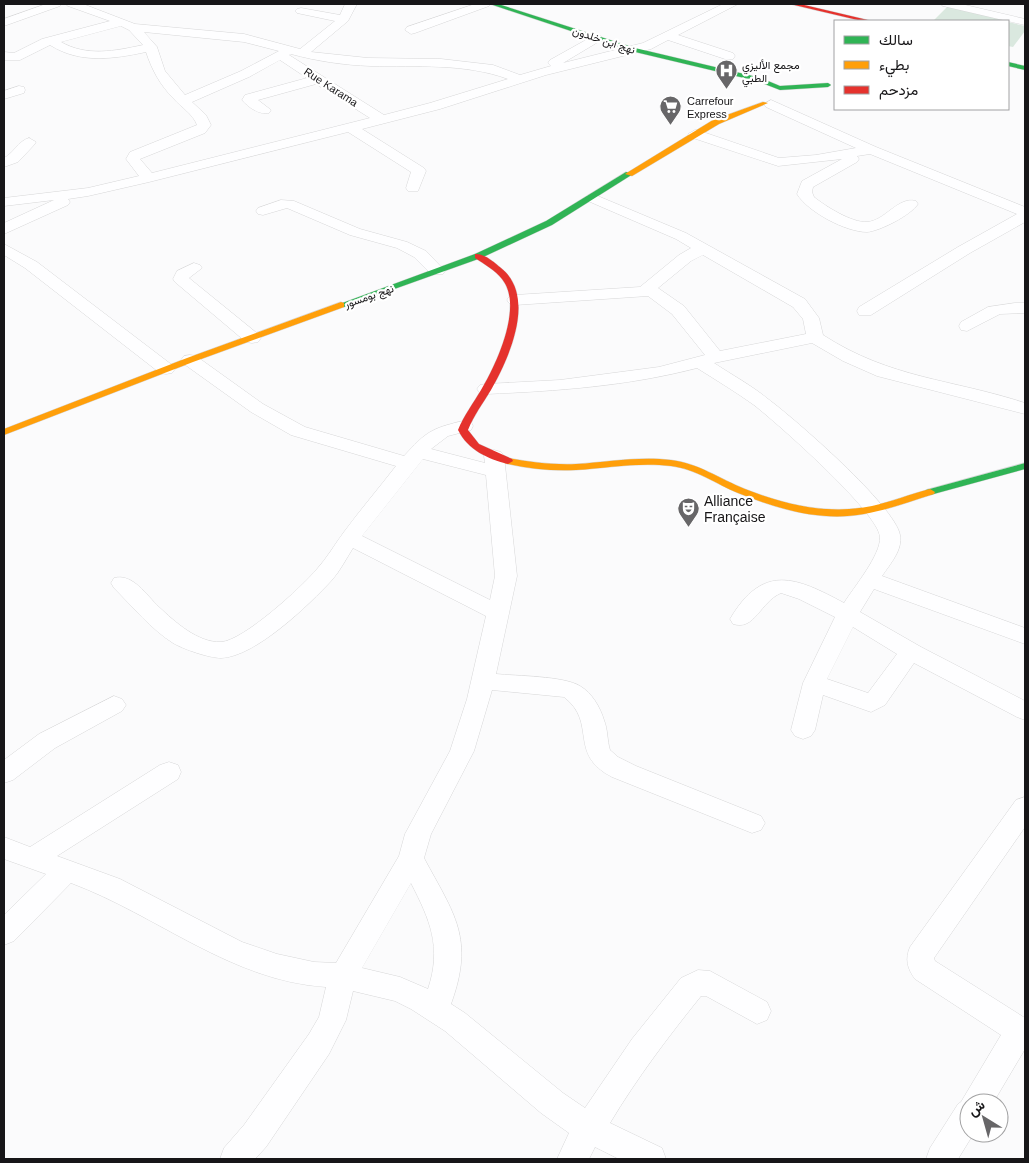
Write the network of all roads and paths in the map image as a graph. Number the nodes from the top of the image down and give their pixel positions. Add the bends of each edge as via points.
1 (56, 4) edge
2 (72, 4) edge
3 (351, 4) edge
4 (484, 4) edge
5 (493, 4) edge
6 (732, 4) edge
7 (793, 4) edge
8 (947, 4) edge
9 (301, 11) dead end
10 (344, 18) junction
11 (865, 20) edge
12 (1025, 22) edge
13 (4, 23) edge
14 (127, 25) junction
15 (411, 30) dead end
16 (668, 36) junction
17 (597, 39) junction
18 (52, 41) junction
19 (151, 47) junction
20 (633, 50) junction
21 (285, 53) junction
22 (302, 53) junction
23 (4, 56) edge
24 (1009, 64) edge
25 (1025, 68) edge
26 (712, 69) junction
27 (542, 72) junction
28 (318, 79) junction
29 (520, 80) junction
30 (832, 84) edge
31 (740, 87) dead end
32 (778, 87) junction
33 (19, 90) dead end
34 (753, 92) junction
35 (4, 95) edge
36 (791, 98) junction
37 (183, 101) junction
38 (768, 103) junction
39 (264, 110) dead end
40 (382, 120) junction
41 (716, 122) junction
42 (351, 128) junction
43 (836, 132) junction
44 (695, 134) junction
45 (29, 142) dead end
46 (868, 151) junction
47 (4, 163) edge
48 (149, 178) junction
49 (413, 188) dead end
50 (88, 192) junction
51 (592, 198) junction
52 (4, 202) edge
53 (910, 204) dead end
54 (263, 211) dead end
55 (1023, 214) edge
56 (4, 229) edge
57 (4, 249) edge
58 (702, 249) junction
59 (478, 256) junction
60 (194, 268) dead end
61 (437, 271) junction
62 (646, 290) junction
63 (515, 300) junction
64 (1025, 308) edge
65 (865, 311) dead end
66 (968, 326) dead end
67 (815, 336) junction
68 (252, 338) junction
69 (190, 360) junction
70 (708, 360) junction
71 (166, 369) junction
72 (486, 390) junction
73 (1025, 409) edge
74 (464, 426) junction
75 (4, 432) edge
76 (413, 458) junction
77 (494, 463) junction
78 (1025, 466) edge
79 (875, 509) junction
80 (350, 538) junction
81 (871, 580) junction
82 (122, 583) dead end
83 (499, 613) junction
84 (848, 614) junction
85 (741, 619) dead end
86 (1025, 636) edge
87 (911, 652) junction
88 (484, 681) junction
89 (814, 684) junction
90 (114, 705) dead end
91 (1025, 711) edge
92 (803, 730) dead end
93 (169, 772) dead end
94 (4, 773) edge
95 (1025, 807) edge
96 (752, 823) dead end
97 (4, 848) edge
98 (33, 858) junction
99 (411, 858) junction
100 (66, 871) junction
101 (4, 933) edge
102 (343, 976) junction
103 (435, 1008) junction
104 (757, 1010) dead end
105 (1023, 1032) edge
106 (983, 1093) edge
107 (588, 1128) junction
108 (959, 1130) edge
109 (235, 1159) edge
110 (572, 1159) edge
111 (651, 1159) edge
112 (941, 1159) edge

1 - 13 street
2 - 14 street
3 - 10 street
4 - 15 street
5 - 17 main road, نهج ابن خلدون
6 - 16 street
7 - 11 main road
8 - 12 street
9 - 10 street
10 - 22 street
14 - 18 street
14 - 19 street
14 - 21 street via 244,38
16 - 20 street
16 - 26 street via 729,56
17 - 20 main road, نهج ابن خلدون
17 - 27 street via 558,59
18 - 19 street via 69,51 84,54
18 - 23 street via 16,57
19 - 37 street via 159,72
20 - 26 main road, نهج ابن خلدون
20 - 27 street
21 - 22 street
21 - 28 street, Rue Karama
21 - 37 street
22 - 29 street via 359,62 456,64 493,70
24 - 25 main road
26 - 31 main road, نهج ابن خلدون
26 - 32 main road, نهج ابن خلدون via 759,79
27 - 29 street
28 - 39 street via 250,98
28 - 40 street, Rue Karama
29 - 40 street
30 - 32 main road, نهج بومسور
30 - 36 main road, نهج بومسور
32 - 34 main road, نهج بومسور
32 - 36 main road via 787,90
33 - 35 street
34 - 38 main road via 758,101
34 - 41 main road, نهج بومسور
36 - 38 main road, نهج بومسور
36 - 43 street
37 - 48 street via 204,125 200,130 135,155 133,158
38 - 41 main road, نهج بومسور
38 - 43 street
40 - 42 street
41 - 44 main road, نهج بومسور
42 - 48 street
42 - 49 street via 419,171
43 - 46 street
44 - 46 street via 778,162
44 - 51 main road, نهج بومسور
45 - 47 street via 14,159
46 - 53 street via 807,184 804,195 817,208 863,227 880,222
46 - 55 street
48 - 50 street
50 - 52 street
50 - 56 street
51 - 58 street via 658,225
51 - 59 main road, نهج بومسور via 520,238
54 - 61 street via 289,204 355,232 402,245 420,254
55 - 65 street
57 - 71 street via 32,265
58 - 62 street via 685,258
58 - 67 street via 799,302 811,318
59 - 61 main road, نهج بومسور
59 - 63 main road via 509,281
60 - 68 street via 183,274 182,279
61 - 68 main road, نهج بومسور
62 - 63 street
62 - 70 street via 659,295 678,310
63 - 72 main road via 504,350
64 - 66 street via 994,310
67 - 70 street
67 - 73 street via 837,352 886,374
68 - 69 main road, نهج بومسور
69 - 71 main road, نهج بومسور
69 - 76 street via 257,408 298,431
70 - 72 street via 660,372 601,380
70 - 79 street via 781,418
71 - 75 main road, نهج بومسور
72 - 74 main road
74 - 76 street via 441,432
74 - 77 main road via 464,434 470,442
76 - 77 street
76 - 80 street
77 - 79 main road via 555,467 676,462 756,497 784,504 837,514
77 - 83 street via 506,576
78 - 79 main road
79 - 81 street via 891,540
80 - 82 street via 325,574 299,600 252,638 222,650 182,638
80 - 83 street
81 - 84 street
81 - 86 street
83 - 88 street
84 - 85 street via 794,588 781,586 766,591
84 - 87 street
84 - 89 street
87 - 89 street via 871,702
87 - 91 street
88 - 96 street via 572,691 591,716 595,725 596,748 604,760
88 - 99 street via 462,751 418,834
89 - 92 street
90 - 94 street via 47,741
93 - 98 street
95 - 105 street via 920,956 925,970
97 - 98 street
98 - 100 street
99 - 102 street
99 - 103 street via 446,932 449,956
100 - 101 street
100 - 102 street via 111,887 234,952 277,966
102 - 103 street via 400,990
102 - 109 street via 332,1020 319,1044
103 - 107 street via 552,1103
104 - 107 street via 710,984 698,983 618,1082
105 - 106 street
107 - 110 street
107 - 111 street
108 - 112 street

